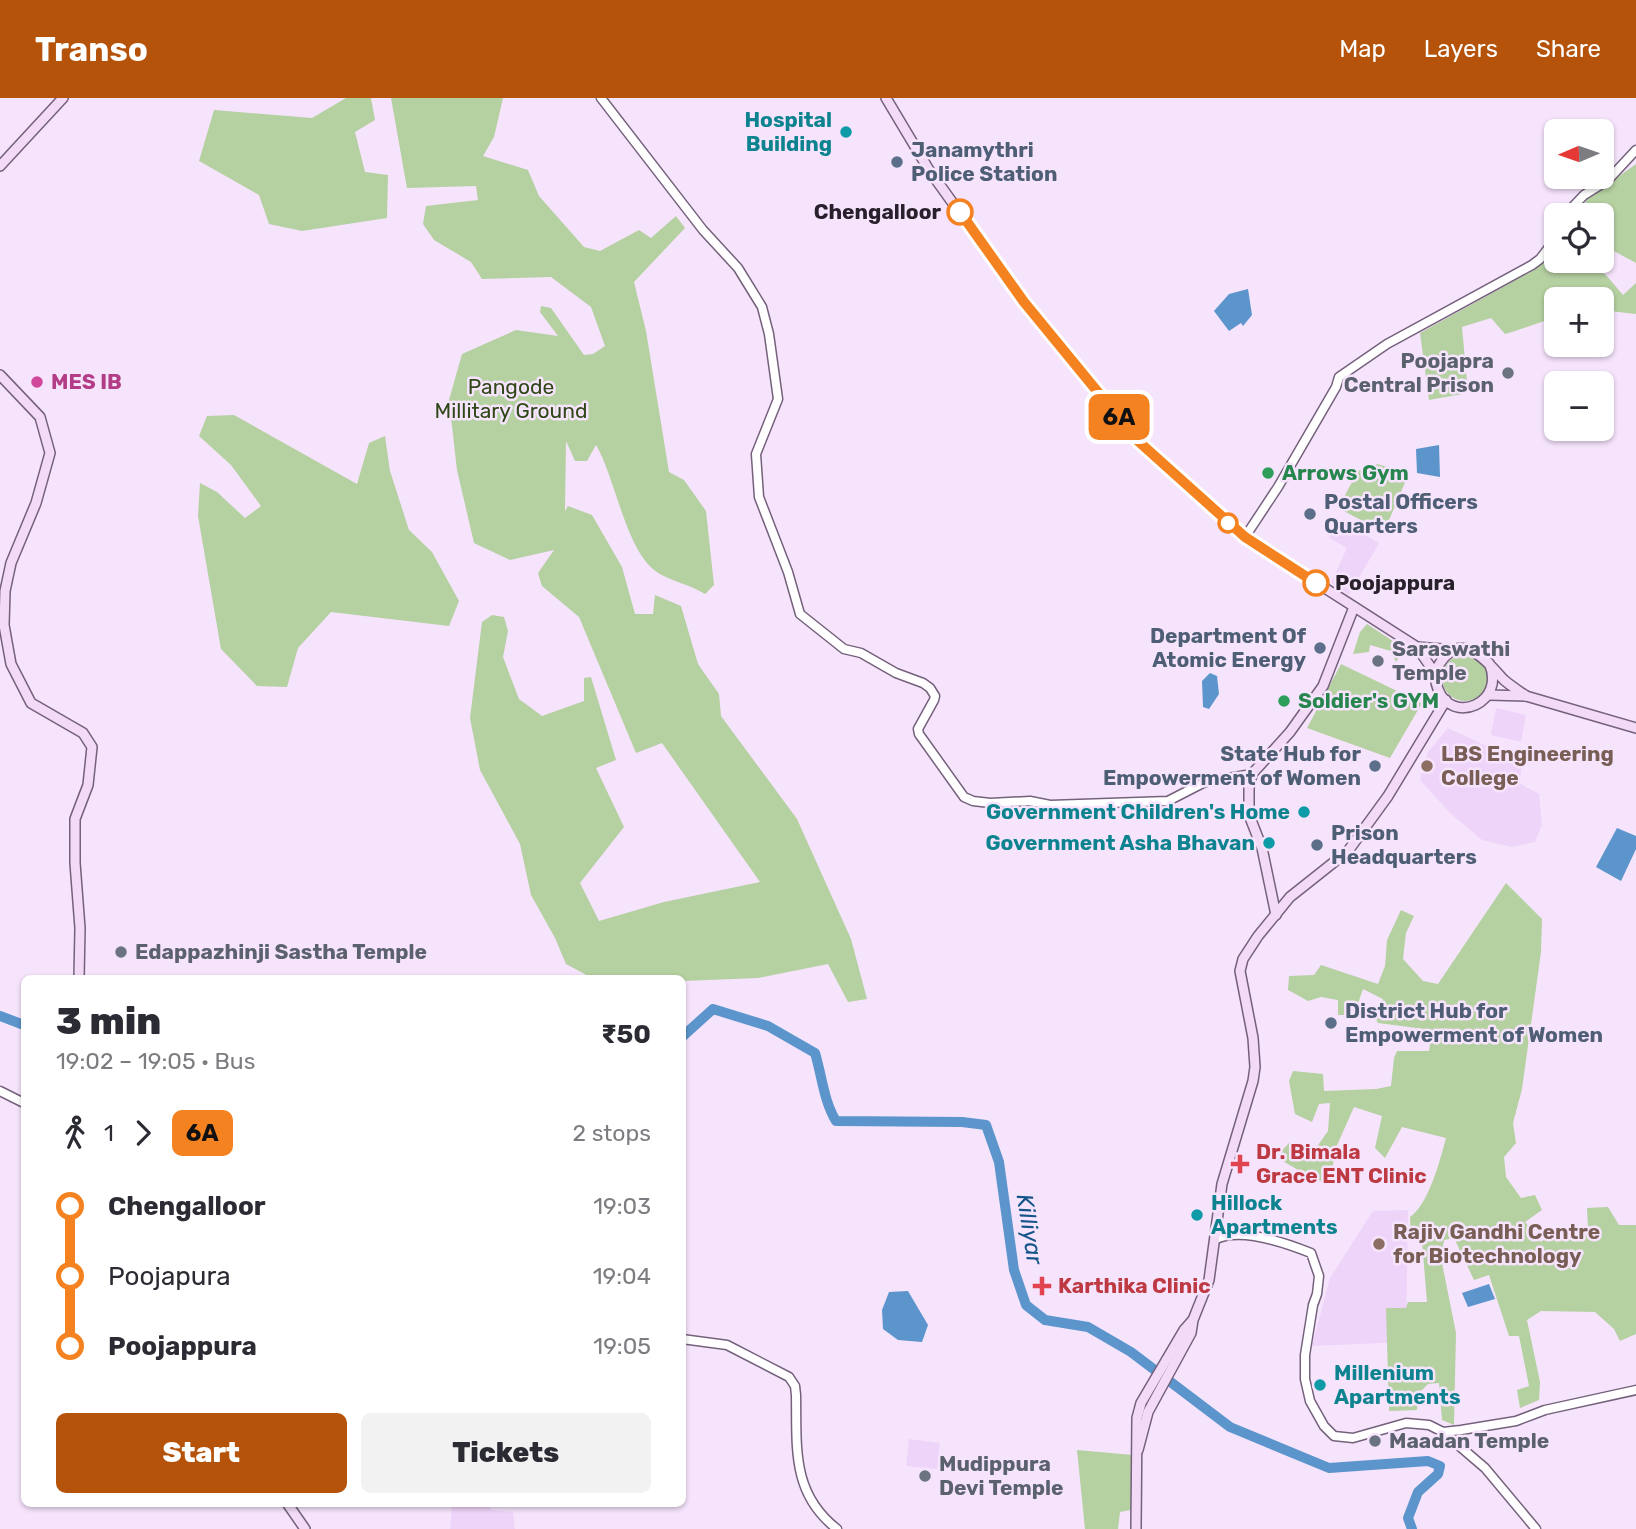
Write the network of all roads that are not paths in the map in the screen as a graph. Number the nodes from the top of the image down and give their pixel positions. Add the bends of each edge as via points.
1 (63, 98) edge
2 (601, 98) edge
3 (886, 98) edge
4 (1636, 150) edge
5 (0, 166) edge
6 (1576, 203) edge
7 (1544, 254) edge
8 (0, 375) edge
9 (1245, 537) junction
10 (1354, 607) junction
11 (1417, 647) junction
12 (1456, 650) junction
13 (1489, 663) junction
14 (1436, 675) junction
15 (1489, 695) junction
16 (1526, 696) junction
17 (1446, 700) junction
18 (1636, 728) edge
19 (1252, 774) junction
20 (1276, 915) junction
21 (79, 975) edge
22 (0, 1091) edge
23 (21, 1102) edge
24 (1216, 1239) junction
25 (686, 1340) edge
26 (1175, 1357) junction
27 (1636, 1390) edge
28 (1443, 1432) junction
29 (1138, 1450) junction
30 (290, 1507) edge
31 (305, 1529) edge
32 (837, 1529) edge
33 (1136, 1529) edge
34 (1536, 1529) edge

1 - 5 main road
2 - 19 street via 738,268 762,307 778,399 756,453 759,496 800,614 845,649 930,688 934,701 919,734 964,797 990,803 1050,805 1168,801 1205,782
3 - 9 main road via 929,170 1061,350 1138,441
4 - 6 street via 1608,180
7 - 9 street via 1532,265 1387,344 1339,377
8 - 21 main road via 40,417 50,453 5,591 4,625 11,664 32,703 83,733 92,747 88,785 75,819
9 - 10 main road
10 - 11 main road
10 - 19 main road via 1323,686
11 - 12 main road
11 - 14 main road
12 - 13 main road via 1475,651
12 - 14 main road via 1443,660
13 - 15 main road via 1494,679
13 - 16 main road
14 - 17 main road via 1439,692
15 - 16 main road
15 - 17 main road via 1468,708
16 - 18 main road
17 - 20 main road via 1388,796 1348,851 1290,897
19 - 20 main road via 1249,815 1262,848
20 - 24 main road via 1243,959 1240,971 1255,1067 1222,1185
22 - 23 street
24 - 26 main road via 1209,1280 1191,1334
24 - 28 street via 1236,1234 1311,1253 1318,1276 1305,1355 1306,1379 1310,1401 1329,1432 1353,1438 1406,1423
25 - 32 street via 727,1345 789,1377 796,1395 796,1453 807,1491 818,1514
26 - 29 main road via 1148,1412
26 - 29 main road via 1141,1403 1136,1426
27 - 28 street via 1516,1421
28 - 34 street via 1485,1468
29 - 33 main road
30 - 31 main road

